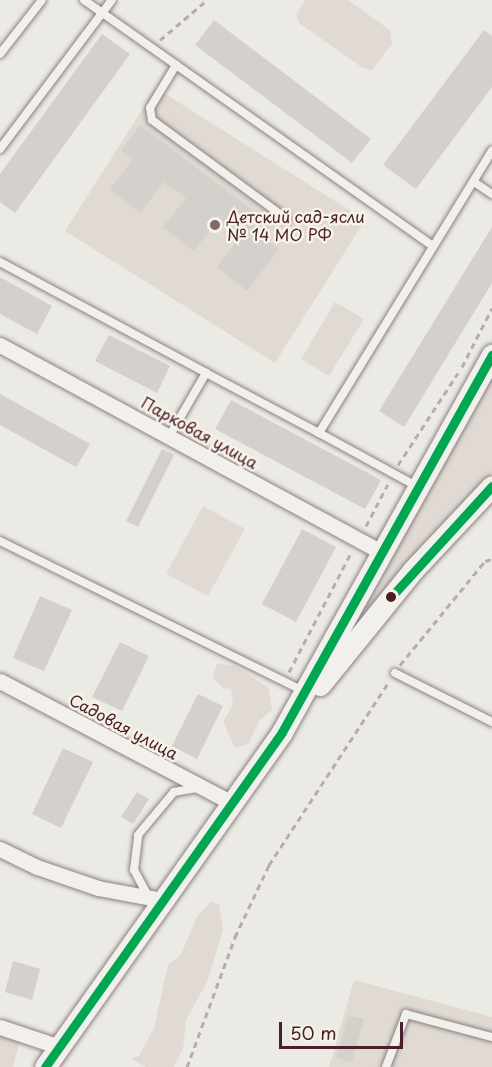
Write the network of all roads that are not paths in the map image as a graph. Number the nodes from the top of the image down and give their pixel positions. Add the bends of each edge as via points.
1 (42, 0) edge
2 (84, 0) edge
3 (112, 0) edge
4 (102, 13) junction
5 (0, 54) edge
6 (176, 65) junction
7 (0, 149) edge
8 (492, 151) edge
9 (474, 182) junction
10 (492, 194) edge
11 (287, 219) dead end
12 (433, 246) junction
13 (0, 262) edge
14 (0, 345) edge
15 (492, 354) edge
16 (206, 372) junction
17 (319, 433) junction
18 (170, 435) junction
19 (492, 486) edge
20 (420, 488) junction
21 (0, 541) edge
22 (382, 552) junction
23 (395, 673) road end
24 (0, 681) edge
25 (304, 691) junction
26 (492, 722) edge
27 (282, 732) junction
28 (208, 791) junction
29 (231, 804) junction
30 (0, 849) edge
31 (156, 898) junction
32 (0, 1027) edge
33 (492, 1037) edge
34 (57, 1046) junction
35 (45, 1067) edge
36 (386, 1067) edge

1 - 5 lane
2 - 4 lane
3 - 4 lane
4 - 6 lane
4 - 7 lane
6 - 11 lane via 150,108 152,120
6 - 12 lane
8 - 9 lane
9 - 10 lane
9 - 12 lane
12 - 17 lane
13 - 16 lane
14 - 18 street, Парковая улица
15 - 20 main road
16 - 17 lane
16 - 18 lane
17 - 20 lane
18 - 22 street, Парковая улица
19 - 27 main road via 413,570
20 - 22 main road
21 - 25 lane
22 - 25 main road
23 - 26 lane
24 - 28 street, Садовая улица
25 - 27 main road
27 - 29 main road
28 - 29 street, Садовая улица
28 - 31 lane via 174,792 138,835 134,870
29 - 31 main road
30 - 31 street via 37,867 98,888
31 - 34 main road
32 - 34 street
33 - 36 lane via 406,1014
34 - 35 main road

